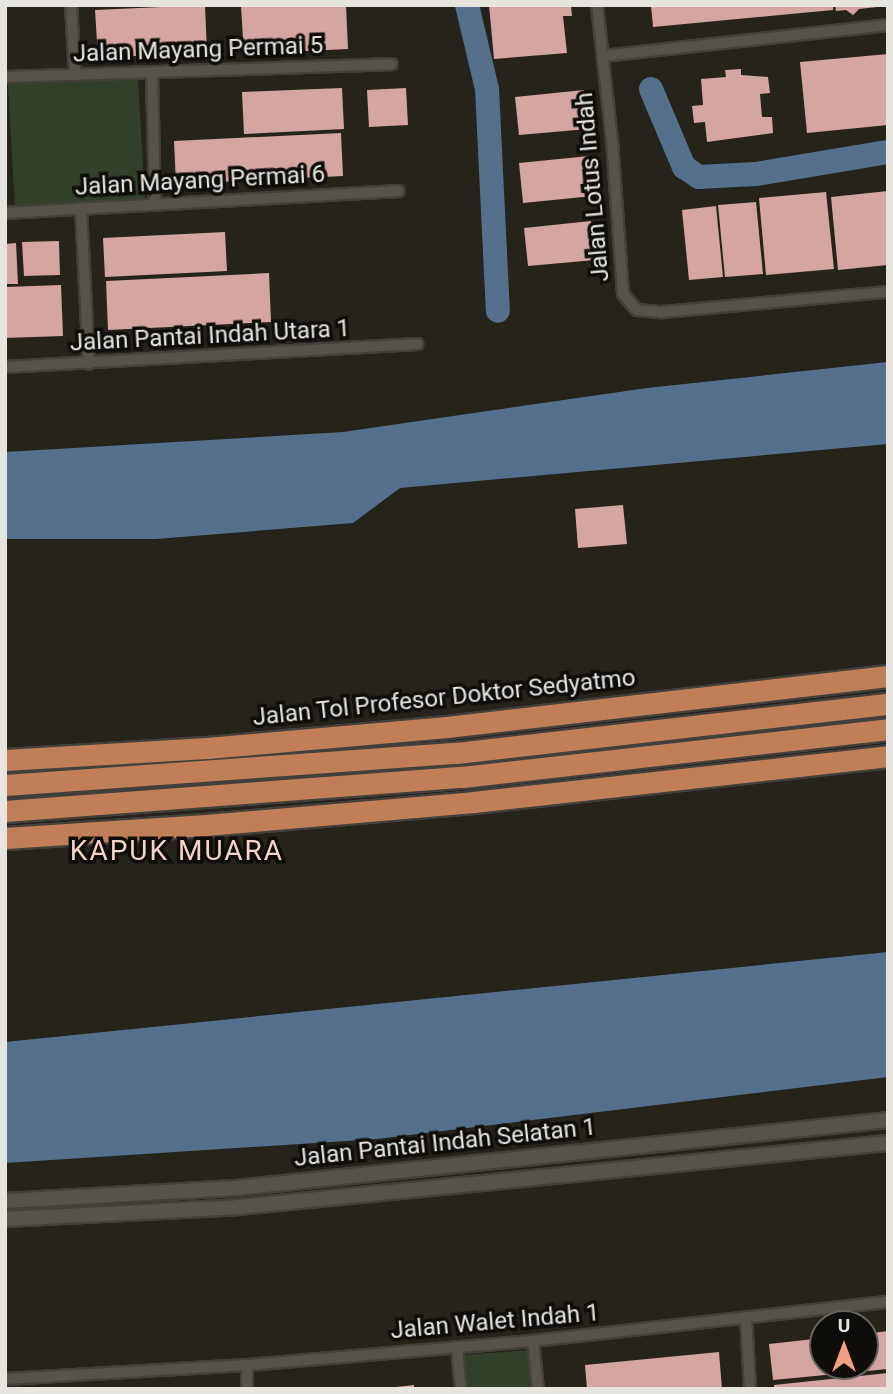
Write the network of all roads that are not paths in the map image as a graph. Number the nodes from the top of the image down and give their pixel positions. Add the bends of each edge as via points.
1 (71, 5) edge
2 (597, 5) edge
3 (888, 25) edge
4 (603, 56) junction
5 (392, 64) dead end
6 (152, 72) junction
7 (75, 75) junction
8 (5, 77) edge
9 (398, 191) dead end
10 (155, 205) junction
11 (81, 208) junction
12 (5, 213) edge
13 (888, 292) edge
14 (417, 344) dead end
15 (89, 364) junction
16 (5, 367) edge
17 (888, 676) edge
18 (888, 704) edge
19 (888, 729) edge
20 (888, 756) edge
21 (5, 760) edge
22 (5, 785) edge
23 (5, 811) edge
24 (5, 838) edge
25 (888, 1120) edge
26 (888, 1143) edge
27 (236, 1188) junction
28 (5, 1201) edge
29 (238, 1207) junction
30 (5, 1219) edge
31 (888, 1302) edge
32 (746, 1317) junction
33 (533, 1341) junction
34 (457, 1347) junction
35 (247, 1365) junction
36 (5, 1379) edge
37 (247, 1389) edge
38 (461, 1389) edge
39 (538, 1389) edge
40 (750, 1389) edge

1 - 7 street
2 - 4 street, Jalan Lotus Indah
3 - 4 street, Jalan Lotus Indah
4 - 13 street, Jalan Lotus Indah via 623,294 637,310 662,312
5 - 6 street, Jalan Mayang Permai 5
6 - 7 street, Jalan Mayang Permai 5
6 - 10 street
7 - 8 street, Jalan Mayang Permai 5
9 - 10 street, Jalan Mayang Permai 6
10 - 11 street, Jalan Mayang Permai 6
11 - 12 street, Jalan Mayang Permai 6
11 - 15 street
14 - 15 street, Jalan Pantai Indah Utara 1
15 - 16 street, Jalan Pantai Indah Utara 1
17 - 21 highway, Jalan Tol Profesor Doktor Sedyatmo via 447,727
18 - 22 highway, Jalan Tol Profesor Doktor Sedyatmo via 456,753
19 - 23 highway via 462,777
20 - 24 highway via 474,802
25 - 27 street, Jalan Pantai Indah Selatan 1
26 - 29 street, Jalan Pantai Indah Selatan 1
27 - 28 street, Jalan Pantai Indah Selatan 1
27 - 29 street
29 - 30 street, Jalan Pantai Indah Selatan 1
31 - 32 street, Jalan Walet Indah 1
32 - 33 street, Jalan Walet Indah 1
32 - 40 street
33 - 34 street, Jalan Walet Indah 1
33 - 39 street
34 - 35 street, Jalan Walet Indah 1
34 - 38 street
35 - 36 street, Jalan Walet Indah 1
35 - 37 street

